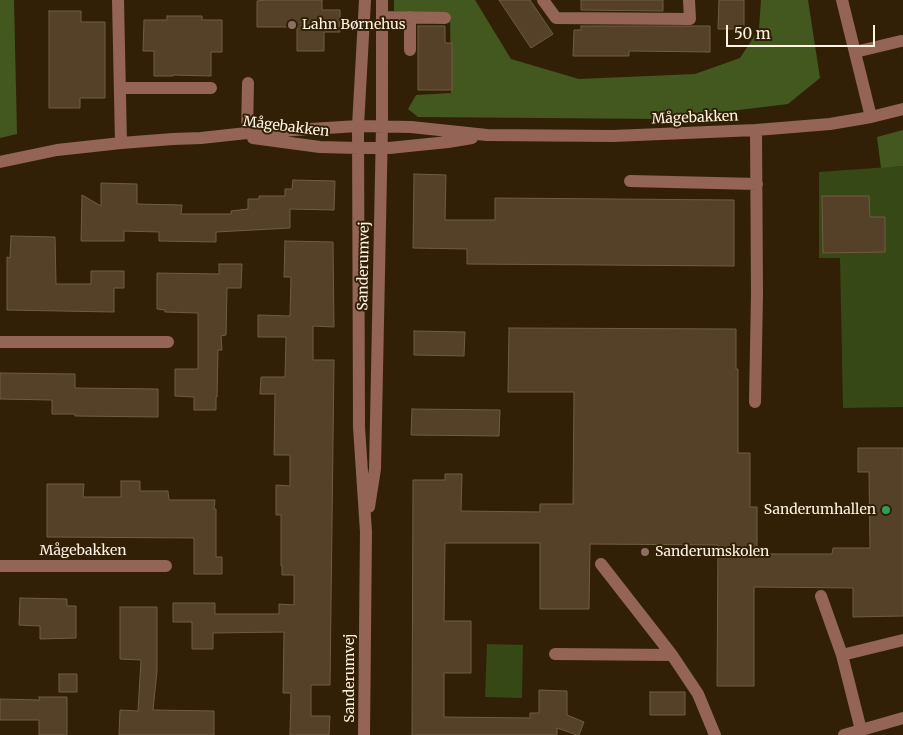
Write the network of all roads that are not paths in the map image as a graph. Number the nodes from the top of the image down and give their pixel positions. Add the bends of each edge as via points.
1 (118, 0) edge
2 (365, 0) edge
3 (382, 0) edge
4 (543, 0) edge
5 (689, 0) edge
6 (842, 0) edge
7 (382, 17) junction
8 (410, 17) junction
9 (446, 18) dead end
10 (901, 41) dead end
11 (410, 50) dead end
12 (855, 52) junction
13 (248, 83) dead end
14 (120, 88) junction
15 (211, 88) dead end
16 (903, 109) edge
17 (871, 117) junction
18 (358, 126) junction
19 (382, 126) junction
20 (756, 130) junction
21 (248, 133) junction
22 (230, 135) junction
23 (487, 135) junction
24 (121, 143) junction
25 (358, 148) junction
26 (382, 148) junction
27 (0, 162) edge
28 (630, 181) dead end
29 (757, 184) junction
30 (0, 342) edge
31 (168, 342) dead end
32 (756, 402) dead end
33 (366, 532) junction
34 (600, 564) dead end
35 (0, 566) edge
36 (166, 566) dead end
37 (821, 596) dead end
38 (903, 640) edge
39 (555, 654) dead end
40 (842, 654) junction
41 (672, 655) junction
42 (903, 718) edge
43 (861, 730) junction
44 (364, 735) edge
45 (715, 735) edge
46 (844, 735) edge

1 - 14 street
2 - 18 street, Sanderumvej
3 - 7 street, Sanderumvej
4 - 5 street via 556,18 690,20
6 - 12 street
7 - 8 street
7 - 19 street, Sanderumvej
8 - 9 street
8 - 11 street
10 - 12 street
12 - 17 street
13 - 21 street
14 - 15 street
14 - 24 street
16 - 17 street, Mågebakken
17 - 20 street, Mågebakken
18 - 19 street, Mågebakken
18 - 21 street, Mågebakken
18 - 25 street, Sanderumvej
19 - 23 street, Mågebakken
19 - 26 street, Sanderumvej
20 - 23 street, Mågebakken via 613,136
20 - 29 street
21 - 22 street, Mågebakken
22 - 24 street, Mågebakken
22 - 25 street, Mågebakken via 320,147
23 - 26 street, Mågebakken
24 - 27 street, Mågebakken via 56,150
25 - 26 street, Mågebakken
25 - 33 street, Sanderumvej via 359,427
26 - 33 street, Sanderumvej via 375,469
28 - 29 street
29 - 32 street
30 - 31 street
33 - 44 street, Sanderumvej
34 - 41 street
35 - 36 street, Mågebakken
37 - 40 street
38 - 40 street
39 - 41 street
40 - 43 street
41 - 45 street via 698,694
42 - 43 street
43 - 46 street

